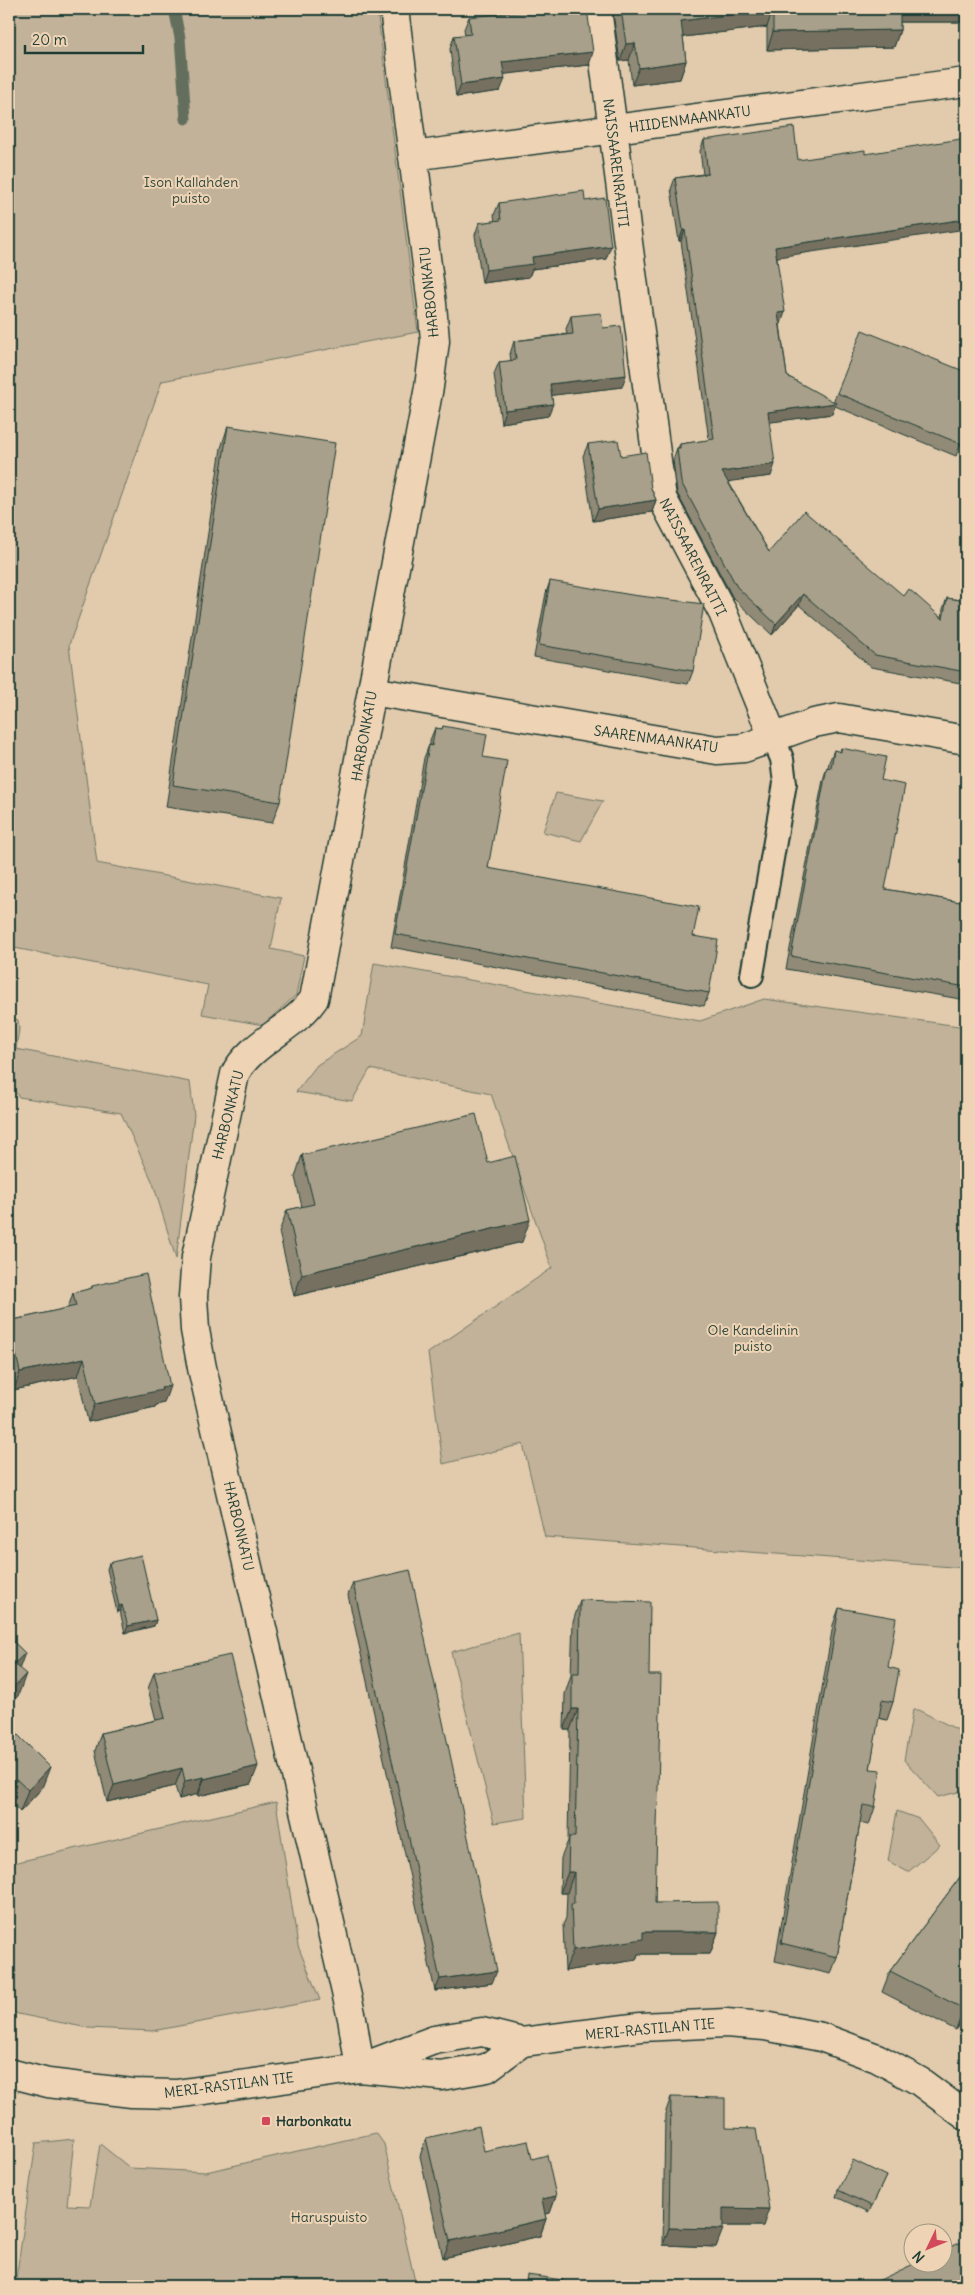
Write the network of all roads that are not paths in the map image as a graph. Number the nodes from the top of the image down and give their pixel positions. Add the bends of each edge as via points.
1 (394, 9) edge
2 (597, 9) edge
3 (966, 82) edge
4 (612, 130) junction
5 (413, 156) junction
6 (372, 692) junction
7 (773, 737) junction
8 (966, 740) edge
9 (752, 975) dead end
10 (522, 2042) junction
11 (360, 2068) junction
12 (9, 2073) edge
13 (966, 2116) edge

1 - 5 street, HARBONKATU
2 - 4 street, NAISSAARENRAITTI
3 - 4 street, HIIDENMAANKATU
4 - 5 street, HIIDENMAANKATU
4 - 7 street, NAISSAARENRAITTI via 662,498 723,613
5 - 6 street, HARBONKATU via 435,341
6 - 7 street, SAARENMAANKATU via 717,750 744,748
6 - 11 street, HARBONKATU via 314,999 297,1018 245,1059 235,1074 196,1257 193,1297 202,1368 352,2018
7 - 8 street, SAARENMAANKATU via 840,718
7 - 9 street, NAISSAARENRAITTI via 782,759 785,783
10 - 11 street, MERI-RASTILAN TIE via 482,2032 434,2040
10 - 11 street, MERI-RASTILAN TIE via 487,2068 441,2076
10 - 13 street, MERI-RASTILAN TIE via 691,2023 765,2026 821,2037 877,2058 919,2081
11 - 12 street, MERI-RASTILAN TIE via 176,2094 132,2093 57,2084

